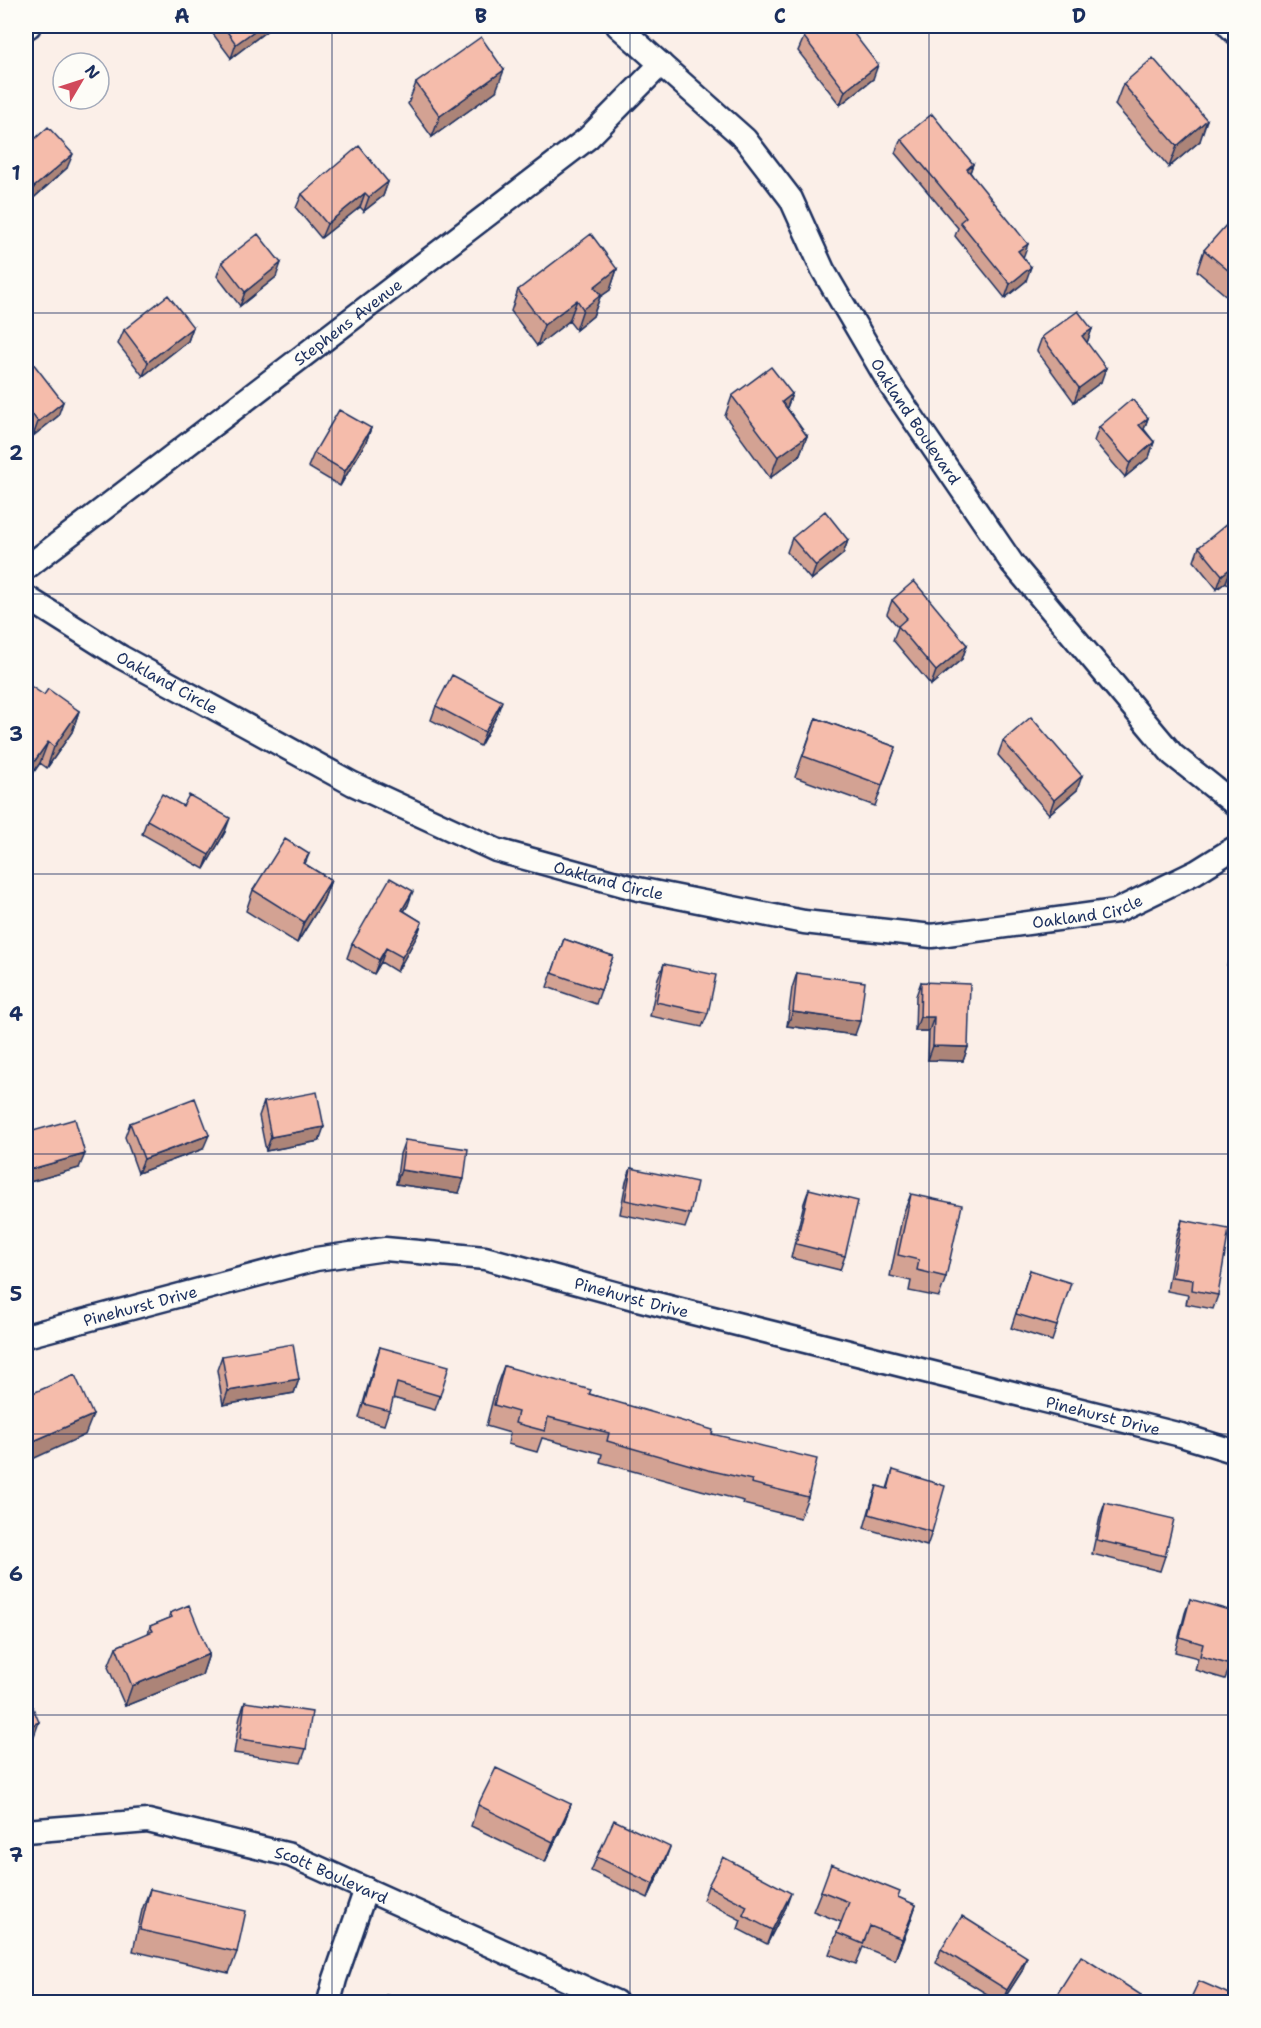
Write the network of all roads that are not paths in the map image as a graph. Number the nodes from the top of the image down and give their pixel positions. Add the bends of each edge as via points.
1 (29, 26) edge
2 (618, 26) edge
3 (1229, 26) edge
4 (26, 28) edge
5 (1236, 33) edge
6 (661, 64) junction
7 (26, 568) edge
8 (26, 597) edge
9 (1236, 805) edge
10 (1236, 847) edge
11 (26, 1336) edge
12 (1236, 1452) edge
13 (26, 1830) edge
14 (366, 1889) junction
15 (329, 2002) edge
16 (616, 2002) edge

1 - 4 street
2 - 6 street, Oakland Boulevard
3 - 5 street
6 - 7 street, Stephens Avenue via 588,138
6 - 9 street, Oakland Boulevard via 745,139 790,200 823,270 891,386 1012,563 1173,755
8 - 10 street, Oakland Circle via 121,657 353,784 496,849 638,889 804,922 932,936 1116,911 1196,872
11 - 12 street, Pinehurst Drive via 316,1259 385,1249 485,1258
13 - 14 street, Scott Boulevard via 148,1821 290,1855
14 - 15 street
14 - 16 street, Scott Boulevard

